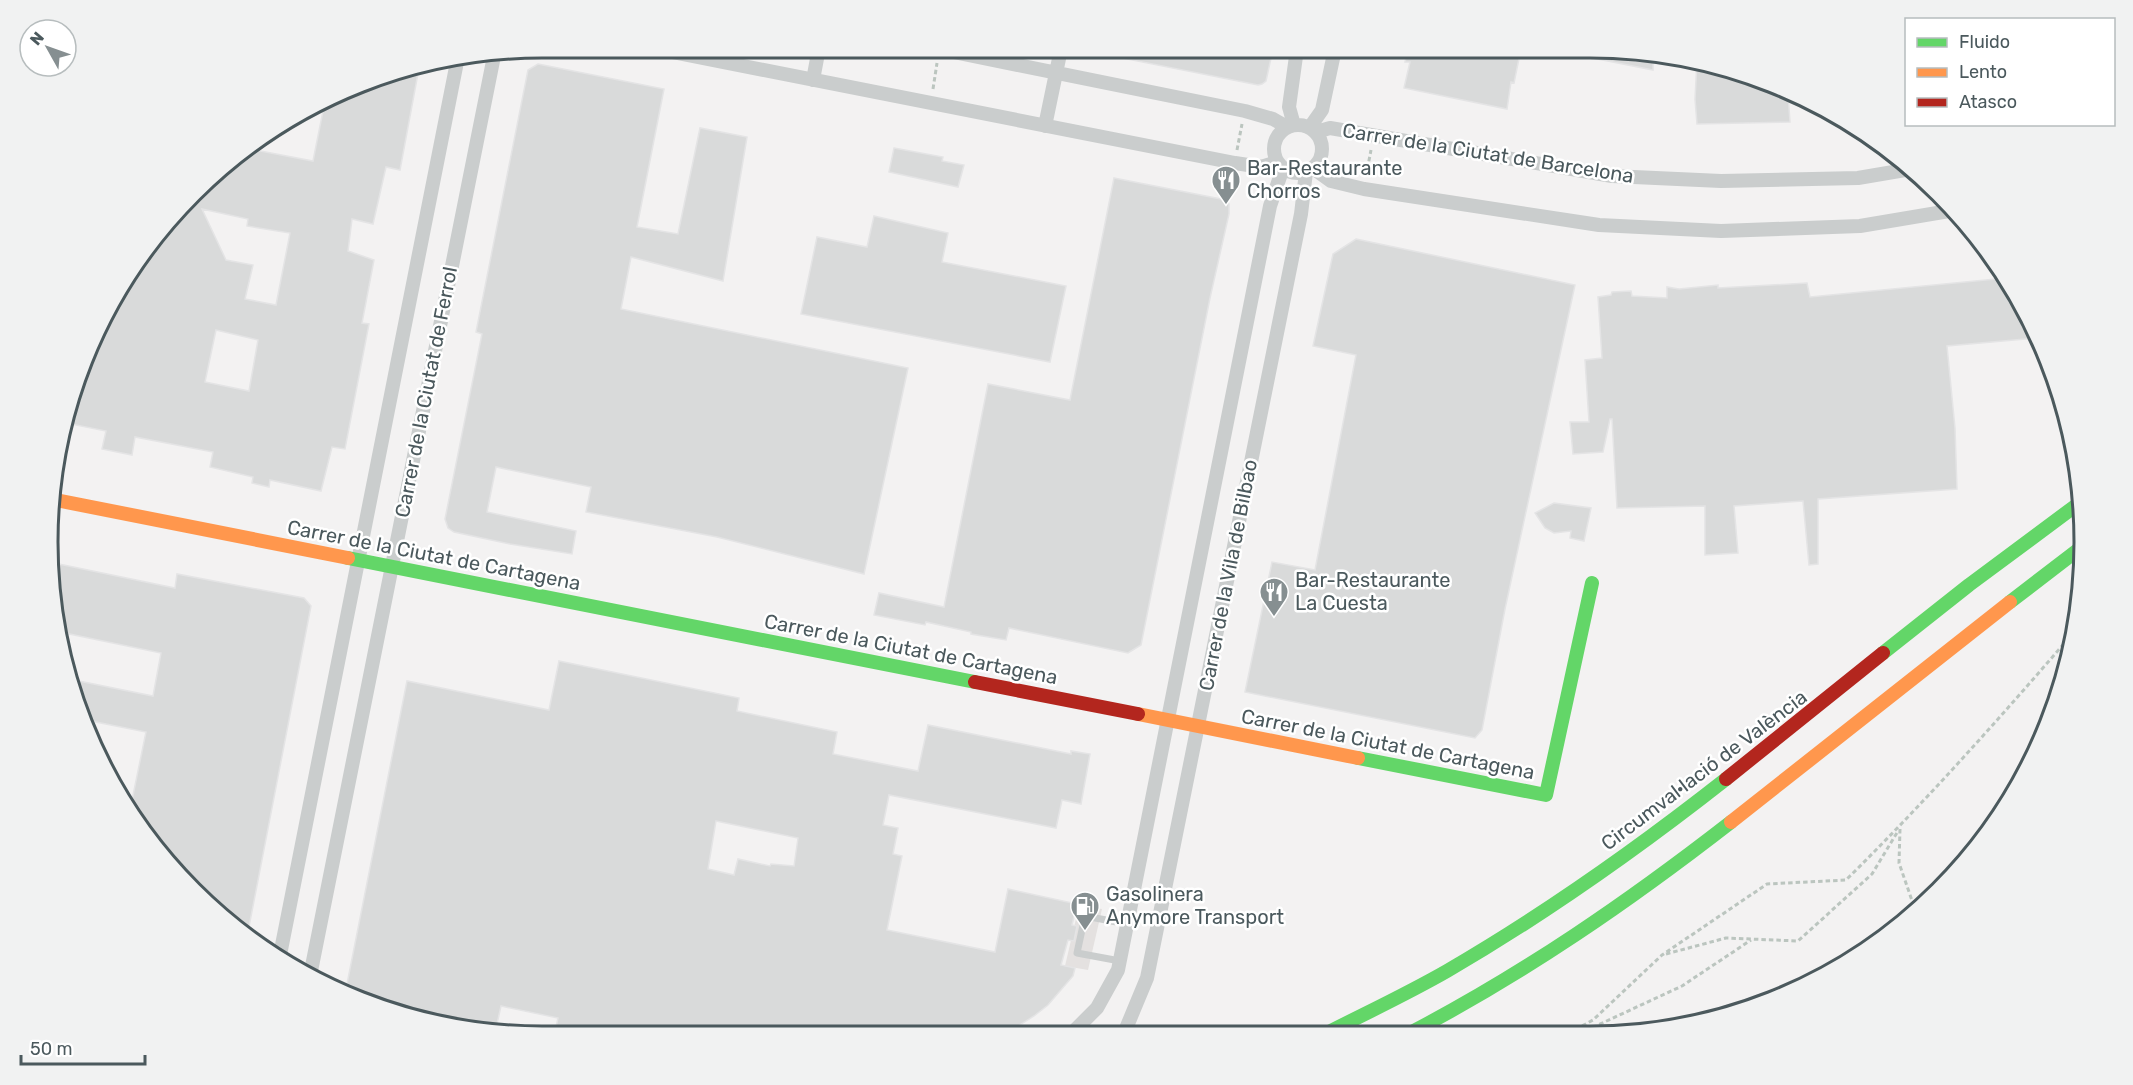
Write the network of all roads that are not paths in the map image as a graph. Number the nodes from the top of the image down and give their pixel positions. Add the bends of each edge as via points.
1 (702, 58) edge
2 (817, 58) edge
3 (982, 58) edge
4 (1059, 58) edge
5 (1296, 58) edge
6 (1333, 58) edge
7 (493, 62) edge
8 (456, 67) edge
9 (1056, 73) junction
10 (813, 80) junction
11 (1045, 126) junction
12 (1291, 126) junction
13 (1313, 130) junction
14 (1280, 165) junction
15 (1310, 170) junction
16 (1900, 171) edge
17 (1944, 212) edge
18 (61, 501) edge
19 (2073, 508) edge
20 (2074, 553) edge
21 (358, 560) junction
22 (392, 567) junction
23 (1592, 583) dead end
24 (1167, 720) junction
25 (1198, 726) junction
26 (1127, 924) junction
27 (281, 950) edge
28 (1119, 966) junction
29 (312, 968) edge
30 (1079, 1026) edge
31 (1127, 1026) edge
32 (1341, 1026) edge
33 (1424, 1026) edge

1 - 10 street
2 - 10 street
3 - 9 street
4 - 9 street
5 - 12 street via 1289,107
6 - 13 street via 1322,110
7 - 22 street, Carrer de la Ciutat de Ferrol
8 - 21 street, Carrer de la Ciutat de Ferrol
9 - 11 street
9 - 12 street via 1245,111
10 - 11 street
11 - 14 street via 1234,163
12 - 13 street
12 - 14 street via 1276,138 1274,146
13 - 15 street via 1322,154
13 - 16 street, Carrer de la Ciutat de Barcelona via 1330,128 1612,176 1721,181 1858,178
14 - 15 street via 1299,174
14 - 24 street, Carrer de la Vila de Bilbao
15 - 17 street via 1331,181 1364,189 1599,225 1721,231 1860,226
15 - 25 street, Carrer de la Vila de Bilbao
18 - 21 main road, Carrer de la Ciutat de Cartagena
19 - 32 main road, Circumval·lació de València via 1991,568 1723,782 1600,873 1510,933
20 - 33 main road via 1628,902 1554,951
21 - 22 main road, Carrer de la Ciutat de Cartagena
21 - 27 street, Carrer de la Ciutat de Ferrol
22 - 24 main road, Carrer de la Ciutat de Cartagena
22 - 29 street, Carrer de la Ciutat de Ferrol
23 - 25 main road, Carrer de la Ciutat de Cartagena via 1546,795
24 - 25 main road, Carrer de la Ciutat de Cartagena
24 - 26 street, Carrer de la Vila de Bilbao
25 - 31 street, Carrer de la Vila de Bilbao via 1147,978
26 - 28 street, Carrer de la Vila de Bilbao
26 - 28 lane via 1085,916 1077,952
28 - 30 street, Carrer de la Vila de Bilbao via 1097,1008

